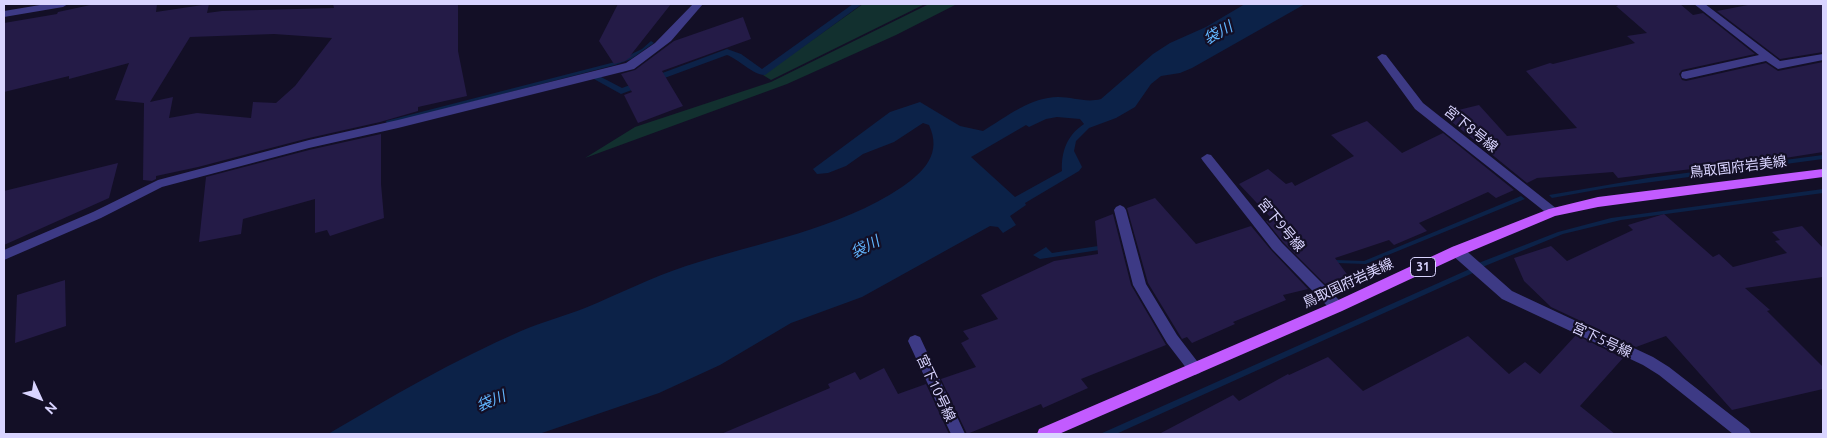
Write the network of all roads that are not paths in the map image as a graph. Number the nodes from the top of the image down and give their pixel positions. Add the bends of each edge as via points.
1 (63, 4) edge
2 (698, 4) edge
3 (1698, 4) edge
4 (4, 14) edge
5 (1382, 57) dead end
6 (1766, 57) junction
7 (1823, 57) edge
8 (1686, 74) dead end
9 (1206, 158) dead end
10 (1823, 173) edge
11 (1120, 210) dead end
12 (1553, 212) junction
13 (1457, 251) junction
14 (4, 255) edge
15 (1337, 307) junction
16 (915, 341) dead end
17 (1195, 369) junction
18 (958, 434) edge
19 (1044, 434) edge
20 (1744, 434) edge

1 - 4 street
2 - 14 street via 653,53 630,66 158,184 97,215
3 - 6 street
5 - 12 street, 宮下8号線 via 1419,106
6 - 7 street via 1778,66
6 - 8 street
9 - 15 street, 宮下9号線 via 1277,246
10 - 12 main road, 鳥取国府岩美線 / 31 via 1598,202
11 - 17 street via 1140,285 1172,339
12 - 13 main road, 鳥取国府岩美線 / 31
13 - 15 main road, 鳥取国府岩美線 / 31
13 - 20 street, 宮下5号線 via 1507,295 1648,361
15 - 17 main road, 鳥取国府岩美線 / 31
16 - 18 street, 宮下10号線
17 - 19 main road, 鳥取国府岩美線 / 31

